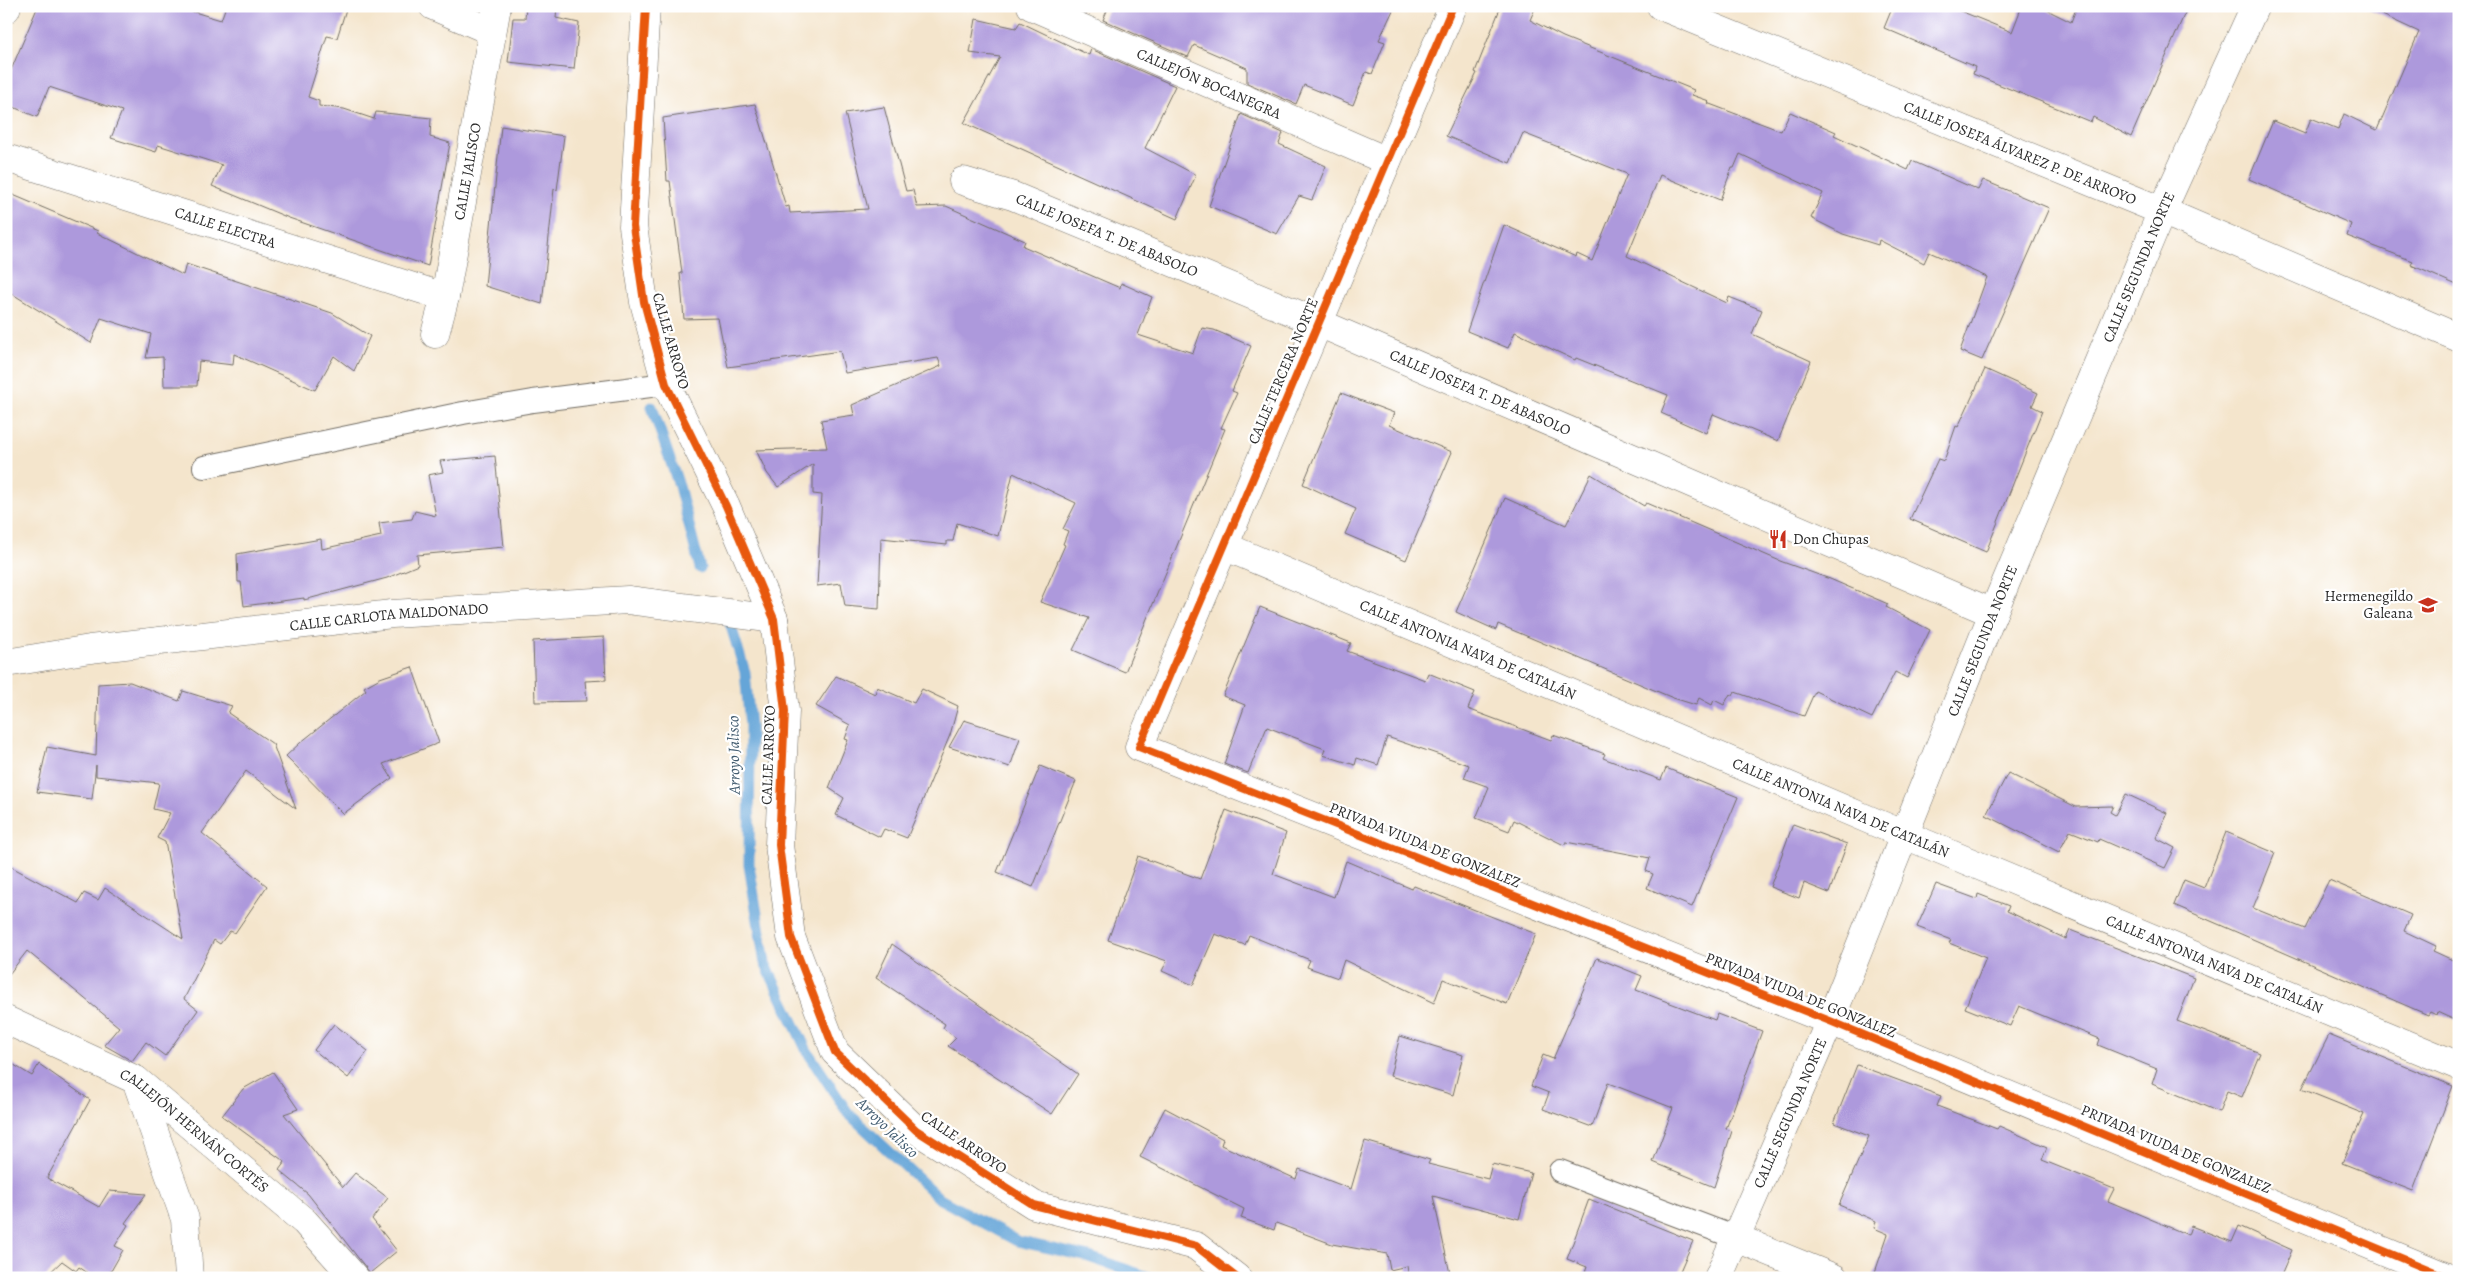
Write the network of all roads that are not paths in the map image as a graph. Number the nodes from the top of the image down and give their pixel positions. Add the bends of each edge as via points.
1 (433, 6) edge
2 (646, 6) edge
3 (1031, 6) edge
4 (1453, 6) edge
5 (1661, 6) edge
6 (2255, 6) edge
7 (494, 19) edge
8 (6, 158) edge
9 (1387, 161) junction
10 (962, 181) dead end
11 (2162, 211) junction
12 (444, 297) junction
13 (1318, 323) junction
14 (435, 334) dead end
15 (2459, 338) edge
16 (666, 384) junction
17 (204, 466) dead end
18 (1224, 546) junction
19 (1993, 613) junction
20 (774, 619) junction
21 (6, 663) edge
22 (1139, 747) joint
23 (1905, 835) junction
24 (6, 1020) edge
25 (1830, 1020) junction
26 (2459, 1066) edge
27 (136, 1080) junction
28 (1560, 1170) dead end
29 (1734, 1238) junction
30 (189, 1278) edge
31 (355, 1278) edge
32 (1237, 1278) edge
33 (1718, 1278) edge
34 (1834, 1278) edge
35 (2449, 1278) edge

1 - 7 street
2 - 16 street, CALLE ARROYO via 633,226 644,302
3 - 9 street, CALLEJÓN BOCANEGRA
4 - 9 street, CALLE TERCERA NORTE
5 - 11 street, CALLE JOSEFA ÁLVAREZ P. DE ARROYO
6 - 11 street, CALLE SEGUNDA NORTE
7 - 12 street, CALLE JALISCO
8 - 12 street, CALLE ELECTRA
9 - 13 street, CALLE TERCERA NORTE
10 - 13 street, CALLE JOSEFA T. DE ABASOLO via 1013,196
11 - 15 street, CALLE JOSEFA ÁLVAREZ P. DE ARROYO
11 - 19 street, CALLE SEGUNDA NORTE
12 - 14 street, CALLE JALISCO
13 - 18 street, CALLE TERCERA NORTE
13 - 19 street, CALLE JOSEFA T. DE ABASOLO
16 - 17 lane via 533,401
16 - 20 street, CALLE ARROYO via 726,506
18 - 22 street, CALLE TERCERA NORTE
18 - 23 street, CALLE ANTONIA NAVA DE CATALÁN
19 - 23 street, CALLE SEGUNDA NORTE
20 - 21 street, CALLE CARLOTA MALDONADO via 628,600 402,613 90,649
20 - 32 street, CALLE ARROYO via 785,711 779,845 791,937 835,1052 916,1130 1034,1204 1196,1246
22 - 25 street, PRIVADA VIUDA DE GONZALEZ
23 - 25 street, CALLE SEGUNDA NORTE
23 - 26 street, CALLE ANTONIA NAVA DE CATALÁN
24 - 27 street, CALLEJÓN HERNÁN CORTÉS
25 - 29 street, CALLE SEGUNDA NORTE
25 - 35 street, PRIVADA VIUDA DE GONZALEZ
27 - 30 street via 185,1219
27 - 31 street, CALLEJÓN HERNÁN CORTÉS via 304,1222
28 - 29 lane
29 - 33 street, CALLE SEGUNDA NORTE
29 - 34 street

